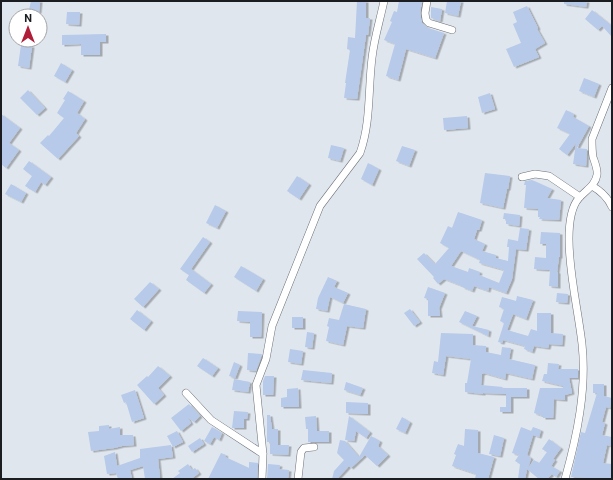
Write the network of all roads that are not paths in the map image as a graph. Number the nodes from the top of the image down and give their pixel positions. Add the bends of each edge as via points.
1 (384, 1) edge
2 (427, 1) edge
3 (452, 30) dead end
4 (612, 88) edge
5 (522, 177) dead end
6 (592, 186) junction
7 (580, 197) junction
8 (612, 207) edge
9 (186, 393) dead end
10 (314, 447) dead end
11 (263, 454) junction
12 (262, 479) edge
13 (298, 479) edge
14 (565, 479) edge

1 - 11 street via 372,57 364,143 360,153 320,206 272,326 266,359 256,385
2 - 3 street via 426,20
4 - 6 street via 592,139 598,174
5 - 7 street via 535,174 549,176
6 - 7 street
6 - 8 street via 604,194
7 - 14 street via 570,221 569,239 582,345 582,394
9 - 11 street via 211,420
10 - 13 street via 304,448 301,452
11 - 12 street

